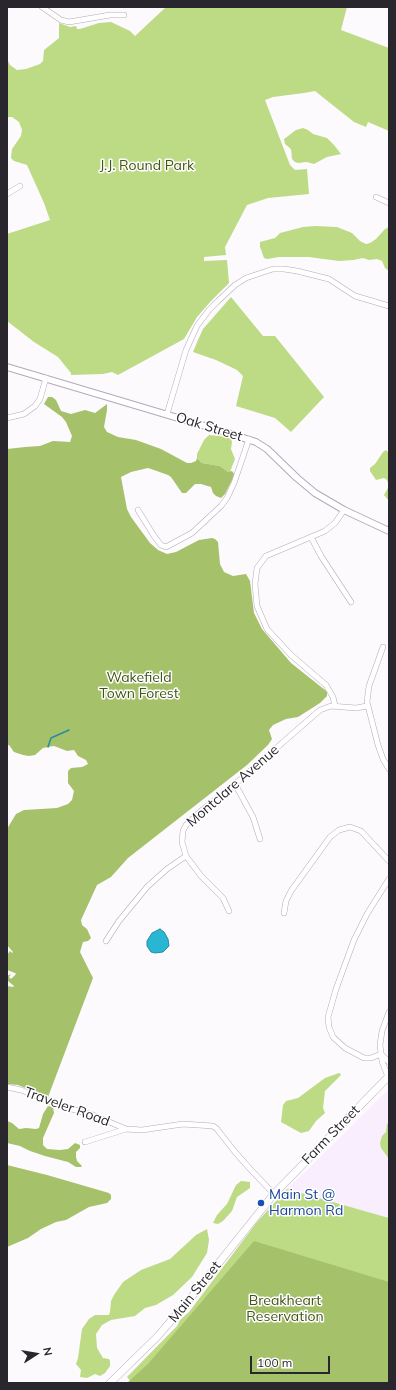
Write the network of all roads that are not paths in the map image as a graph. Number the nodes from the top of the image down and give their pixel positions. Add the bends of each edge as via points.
1 (42, 7) edge
2 (124, 15) dead end
3 (20, 186) dead end
4 (7, 194) edge
5 (376, 198) dead end
6 (389, 203) edge
7 (389, 306) edge
8 (7, 367) edge
9 (46, 378) junction
10 (167, 414) junction
11 (7, 418) edge
12 (249, 439) junction
13 (138, 510) dead end
14 (344, 510) junction
15 (389, 531) edge
16 (311, 537) junction
17 (351, 602) dead end
18 (383, 647) dead end
19 (335, 706) junction
20 (367, 706) junction
21 (389, 769) edge
22 (236, 784) junction
23 (260, 839) dead end
24 (186, 856) junction
25 (389, 860) edge
26 (389, 879) edge
27 (229, 911) dead end
28 (284, 913) dead end
29 (106, 941) dead end
30 (389, 1012) edge
31 (381, 1054) junction
32 (389, 1062) edge
33 (389, 1076) edge
34 (7, 1087) edge
35 (126, 1128) junction
36 (85, 1142) dead end
37 (274, 1194) junction
38 (110, 1383) edge

1 - 2 street via 61,20 69,22
3 - 4 street
5 - 6 street
7 - 10 street via 355,296 329,279 290,270 274,269 243,280 209,310 197,326 186,350
8 - 9 street, Oak Street
9 - 10 street, Oak Street
9 - 11 street via 40,399 35,406 24,414
10 - 12 street, Oak Street
12 - 13 street via 227,498 192,533 166,547 161,545
12 - 14 street, Oak Street via 267,449 315,494
14 - 15 street, Oak Street
14 - 16 street via 329,528
16 - 17 street
16 - 19 street via 277,550 264,558 255,575 256,598 267,629 291,655 326,685
18 - 20 street via 369,686
19 - 20 street, Montclare Avenue
19 - 22 street, Montclare Avenue via 320,710
20 - 21 street via 383,758
22 - 23 street via 253,817
22 - 24 street, Montclare Avenue via 186,825 182,842
24 - 27 street, Montclare Avenue via 223,898
24 - 29 street via 147,887 123,915
25 - 28 street via 362,831 350,827 339,830 330,837 291,891
26 - 31 street via 354,940 328,1017 333,1036 344,1048 364,1058
30 - 31 street via 381,1035
31 - 32 street
31 - 33 street
33 - 37 main road, Farm Street
34 - 35 street, Traveler Road
35 - 36 street
35 - 37 street via 142,1130 184,1124 213,1126
37 - 38 main road, Main Street via 157,1337

